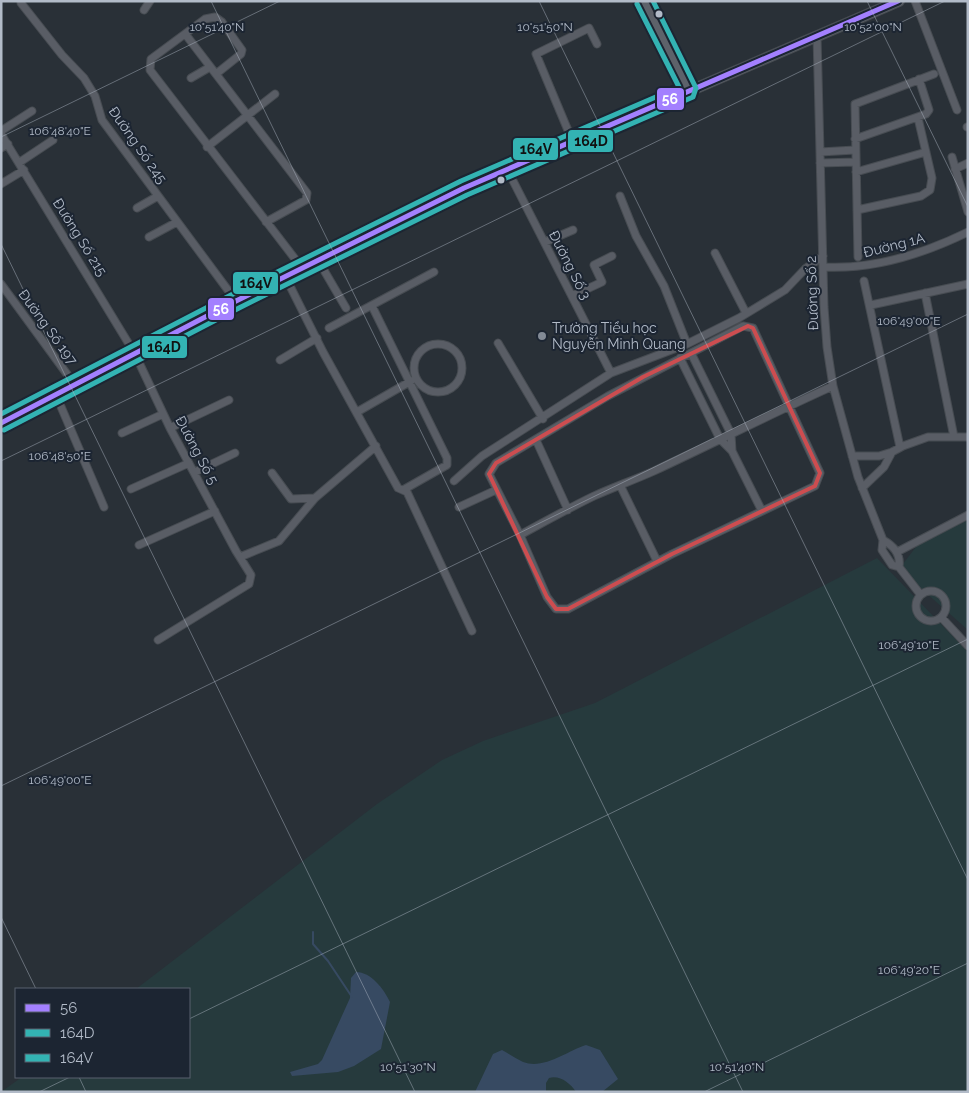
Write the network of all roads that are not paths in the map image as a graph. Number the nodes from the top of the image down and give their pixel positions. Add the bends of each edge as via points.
1 (150, 1) edge
2 (644, 1) edge
3 (899, 1) edge
4 (915, 1) edge
5 (21, 3) dead end
6 (881, 4) edge
7 (144, 10) dead end
8 (186, 35) junction
9 (817, 36) junction
10 (597, 44) dead end
11 (210, 66) junction
12 (216, 74) junction
13 (934, 74) dead end
14 (191, 78) dead end
15 (919, 79) junction
16 (689, 90) junction
17 (274, 94) dead end
18 (957, 110) dead end
19 (32, 111) dead end
20 (247, 115) junction
21 (918, 118) junction
22 (1, 132) edge
23 (855, 139) junction
24 (53, 140) dead end
25 (572, 140) junction
26 (4, 146) edge
27 (207, 146) junction
28 (855, 150) junction
29 (820, 152) junction
30 (926, 152) junction
31 (952, 157) dead end
32 (20, 162) junction
33 (856, 162) junction
34 (968, 162) edge
35 (820, 163) junction
36 (507, 169) junction
37 (955, 169) junction
38 (24, 170) junction
39 (856, 172) junction
40 (1, 184) edge
41 (158, 196) junction
42 (620, 196) dead end
43 (138, 208) dead end
44 (857, 210) junction
45 (968, 212) edge
46 (177, 222) junction
47 (266, 222) junction
48 (573, 230) dead end
49 (968, 232) edge
50 (149, 237) dead end
51 (544, 242) junction
52 (715, 253) dead end
53 (612, 256) dead end
54 (823, 256) junction
55 (858, 258) dead end
56 (318, 260) junction
57 (823, 267) junction
58 (302, 268) junction
59 (434, 272) dead end
60 (285, 276) junction
61 (864, 281) dead end
62 (1, 284) edge
63 (968, 284) edge
64 (925, 293) junction
65 (572, 296) junction
66 (236, 301) junction
67 (871, 305) junction
68 (372, 306) junction
69 (346, 308) dead end
70 (746, 313) junction
71 (329, 328) dead end
72 (317, 338) junction
73 (498, 343) dead end
74 (687, 344) junction
75 (691, 353) junction
76 (135, 354) junction
77 (680, 358) junction
78 (280, 360) dead end
79 (611, 373) junction
80 (412, 380) junction
81 (75, 385) junction
82 (833, 386) junction
83 (56, 395) junction
84 (228, 400) dead end
85 (789, 407) junction
86 (357, 412) junction
87 (163, 414) junction
88 (543, 418) junction
89 (3, 420) edge
90 (170, 428) junction
91 (122, 433) dead end
92 (731, 434) junction
93 (954, 436) junction
94 (968, 437) edge
95 (720, 439) junction
96 (536, 440) junction
97 (376, 446) junction
98 (900, 447) junction
99 (732, 451) junction
100 (892, 452) junction
101 (235, 453) dead end
102 (852, 456) junction
103 (189, 463) junction
104 (195, 472) junction
105 (272, 473) dead end
106 (454, 481) dead end
107 (620, 485) junction
108 (862, 488) junction
109 (131, 489) dead end
110 (403, 490) junction
111 (496, 490) junction
112 (315, 498) junction
113 (459, 506) dead end
114 (104, 507) dead end
115 (568, 510) junction
116 (215, 511) junction
117 (762, 511) junction
118 (968, 515) edge
119 (520, 535) junction
120 (883, 540) junction
121 (139, 545) dead end
122 (897, 552) junction
123 (240, 557) junction
124 (657, 561) junction
125 (899, 567) junction
126 (920, 594) junction
127 (941, 617) junction
128 (472, 631) dead end
129 (158, 640) dead end
130 (968, 646) edge

1 - 7 street
2 - 16 main road
3 - 6 main road
4 - 18 street
5 - 41 street, Đường Số 245 via 84,78 95,96 102,120
6 - 9 main road
8 - 11 street
8 - 12 street via 206,19 215,17 222,22 242,50
8 - 27 street via 151,60 150,70
9 - 16 main road
9 - 29 street, Đường Số 2
10 - 25 street via 589,28 536,54
11 - 12 street
11 - 14 street
12 - 20 street
13 - 15 street
15 - 21 street via 929,110
15 - 23 street via 855,102
16 - 25 main road
17 - 20 street
19 - 22 street
20 - 27 street
20 - 47 street via 307,193 306,200
21 - 23 street
21 - 30 street
22 - 26 street, Đường Số 215
23 - 28 street
24 - 32 street
25 - 36 main road
26 - 32 street, Đường Số 215
27 - 47 street
28 - 29 street
28 - 33 street
29 - 35 street, Đường Số 2
30 - 39 street
30 - 44 street via 932,178 930,190 921,196
31 - 37 street
32 - 38 street, Đường Số 215
33 - 35 street
33 - 39 street
34 - 37 street
35 - 54 street, Đường Số 2
36 - 51 street, Đường Số 3
36 - 56 main road
37 - 45 street
38 - 40 street
38 - 76 street, Đường Số 215
39 - 44 street
41 - 43 street
41 - 46 street, Đường Số 245
42 - 74 street via 636,236 664,286
44 - 55 street
46 - 50 street
46 - 66 street, Đường Số 245
47 - 58 street
48 - 51 street
49 - 57 street, Đường 1A via 908,257 848,268
51 - 65 street, Đường Số 3
52 - 70 street
53 - 65 street via 594,265 602,282
54 - 57 street, Đường Số 2
54 - 70 street via 785,290
56 - 58 main road
56 - 69 street
57 - 82 street, Đường Số 2
58 - 60 main road
59 - 68 street
60 - 66 main road
60 - 72 street
61 - 67 street
62 - 81 street, Đường Số 197
63 - 64 street
64 - 67 street
64 - 93 street
65 - 79 street, Đường Số 3
66 - 76 main road
67 - 98 street
68 - 71 street
68 - 80 street
70 - 74 street
72 - 78 street
72 - 86 street
73 - 88 street
74 - 79 street
75 - 77 street
75 - 85 street via 748,326 753,328
75 - 92 street
76 - 81 main road
76 - 87 street, Đường Số 5
77 - 95 street
77 - 96 street via 608,396
79 - 88 street
80 - 80 street via 429,391 447,390 460,377 460,358 446,345 428,346 415,359
80 - 86 street
80 - 110 street via 447,464
81 - 83 main road
82 - 85 street
82 - 102 street, Đường Số 2
83 - 89 main road
83 - 114 street
84 - 90 street
85 - 92 street
85 - 117 street via 820,473 818,482
86 - 97 street
87 - 90 street, Đường Số 5
87 - 91 street
88 - 106 street via 482,456
90 - 103 street, Đường Số 5
92 - 95 street
92 - 99 street
93 - 94 street
93 - 98 street via 928,437
95 - 99 street
95 - 107 street
96 - 111 street via 496,463 489,474
96 - 115 street
97 - 110 street via 398,488
97 - 112 street
98 - 100 street
99 - 117 street
100 - 102 street
100 - 108 street via 884,466
101 - 104 street
102 - 108 street, Đường Số 2
103 - 104 street, Đường Số 5
103 - 109 street
104 - 116 street, Đường Số 5
105 - 112 street via 292,499
107 - 115 street
107 - 124 street
108 - 120 street, Đường Số 2
110 - 128 street via 407,492
111 - 113 street
111 - 119 street
112 - 123 street via 279,540
115 - 119 street
116 - 121 street
116 - 123 street, Đường Số 5
117 - 124 street
118 - 122 street
119 - 124 street via 547,597 556,609 568,608
120 - 122 street
120 - 125 street, Đường Số 2 via 882,550 888,561
122 - 125 street
123 - 129 street, Đường Số 5 via 251,575 249,584
125 - 126 street, Đường Số 2
126 - 127 street via 929,590 942,595 946,609
126 - 127 street via 915,602 919,616 927,621
127 - 130 street

